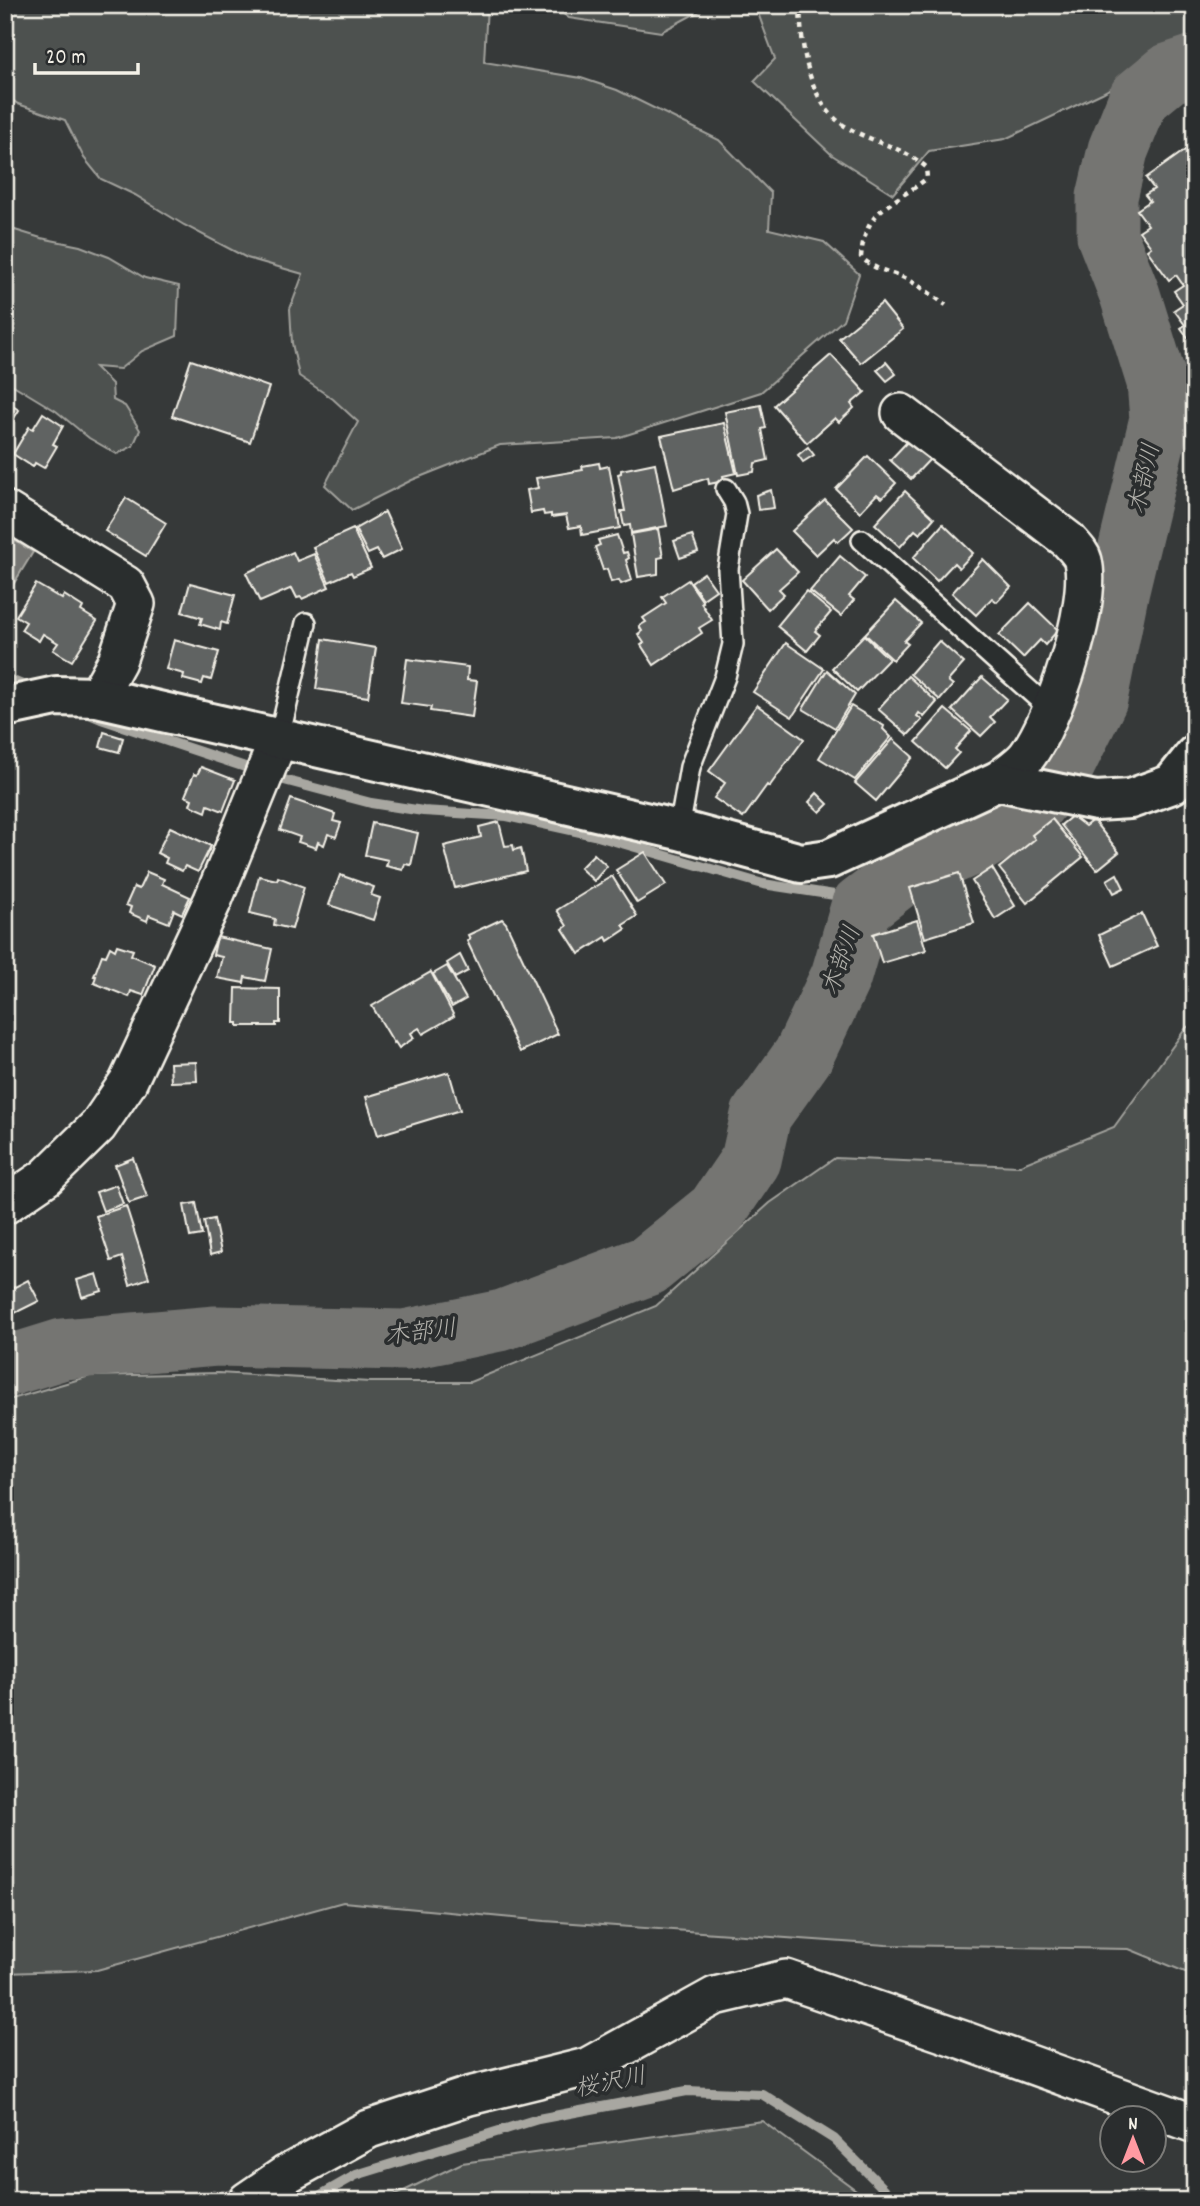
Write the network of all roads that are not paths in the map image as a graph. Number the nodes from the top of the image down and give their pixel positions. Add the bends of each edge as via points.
1 (901, 413) dead end
2 (726, 489) dead end
3 (5, 510) edge
4 (862, 540) dead end
5 (306, 623) dead end
6 (97, 697) junction
7 (5, 707) edge
8 (1051, 710) junction
9 (279, 738) junction
10 (1195, 755) edge
11 (998, 781) junction
12 (679, 830) junction
13 (5, 1205) edge
14 (1195, 2124) edge
15 (247, 2201) edge

1 - 8 street via 1068,540 1083,558 1083,600 1072,655
2 - 12 lane via 737,514 728,569 733,644 690,767
3 - 6 street via 126,585 136,604 117,661
4 - 8 lane
5 - 9 lane
6 - 7 street via 56,696
6 - 9 street
8 - 11 street via 1027,756
9 - 12 street
9 - 13 street via 213,900 128,1082 98,1126 46,1177
10 - 11 street via 1172,784 1130,799 1096,801
11 - 12 street via 828,859 801,863
14 - 15 street via 786,1979 715,1996 587,2067 469,2096 369,2129

